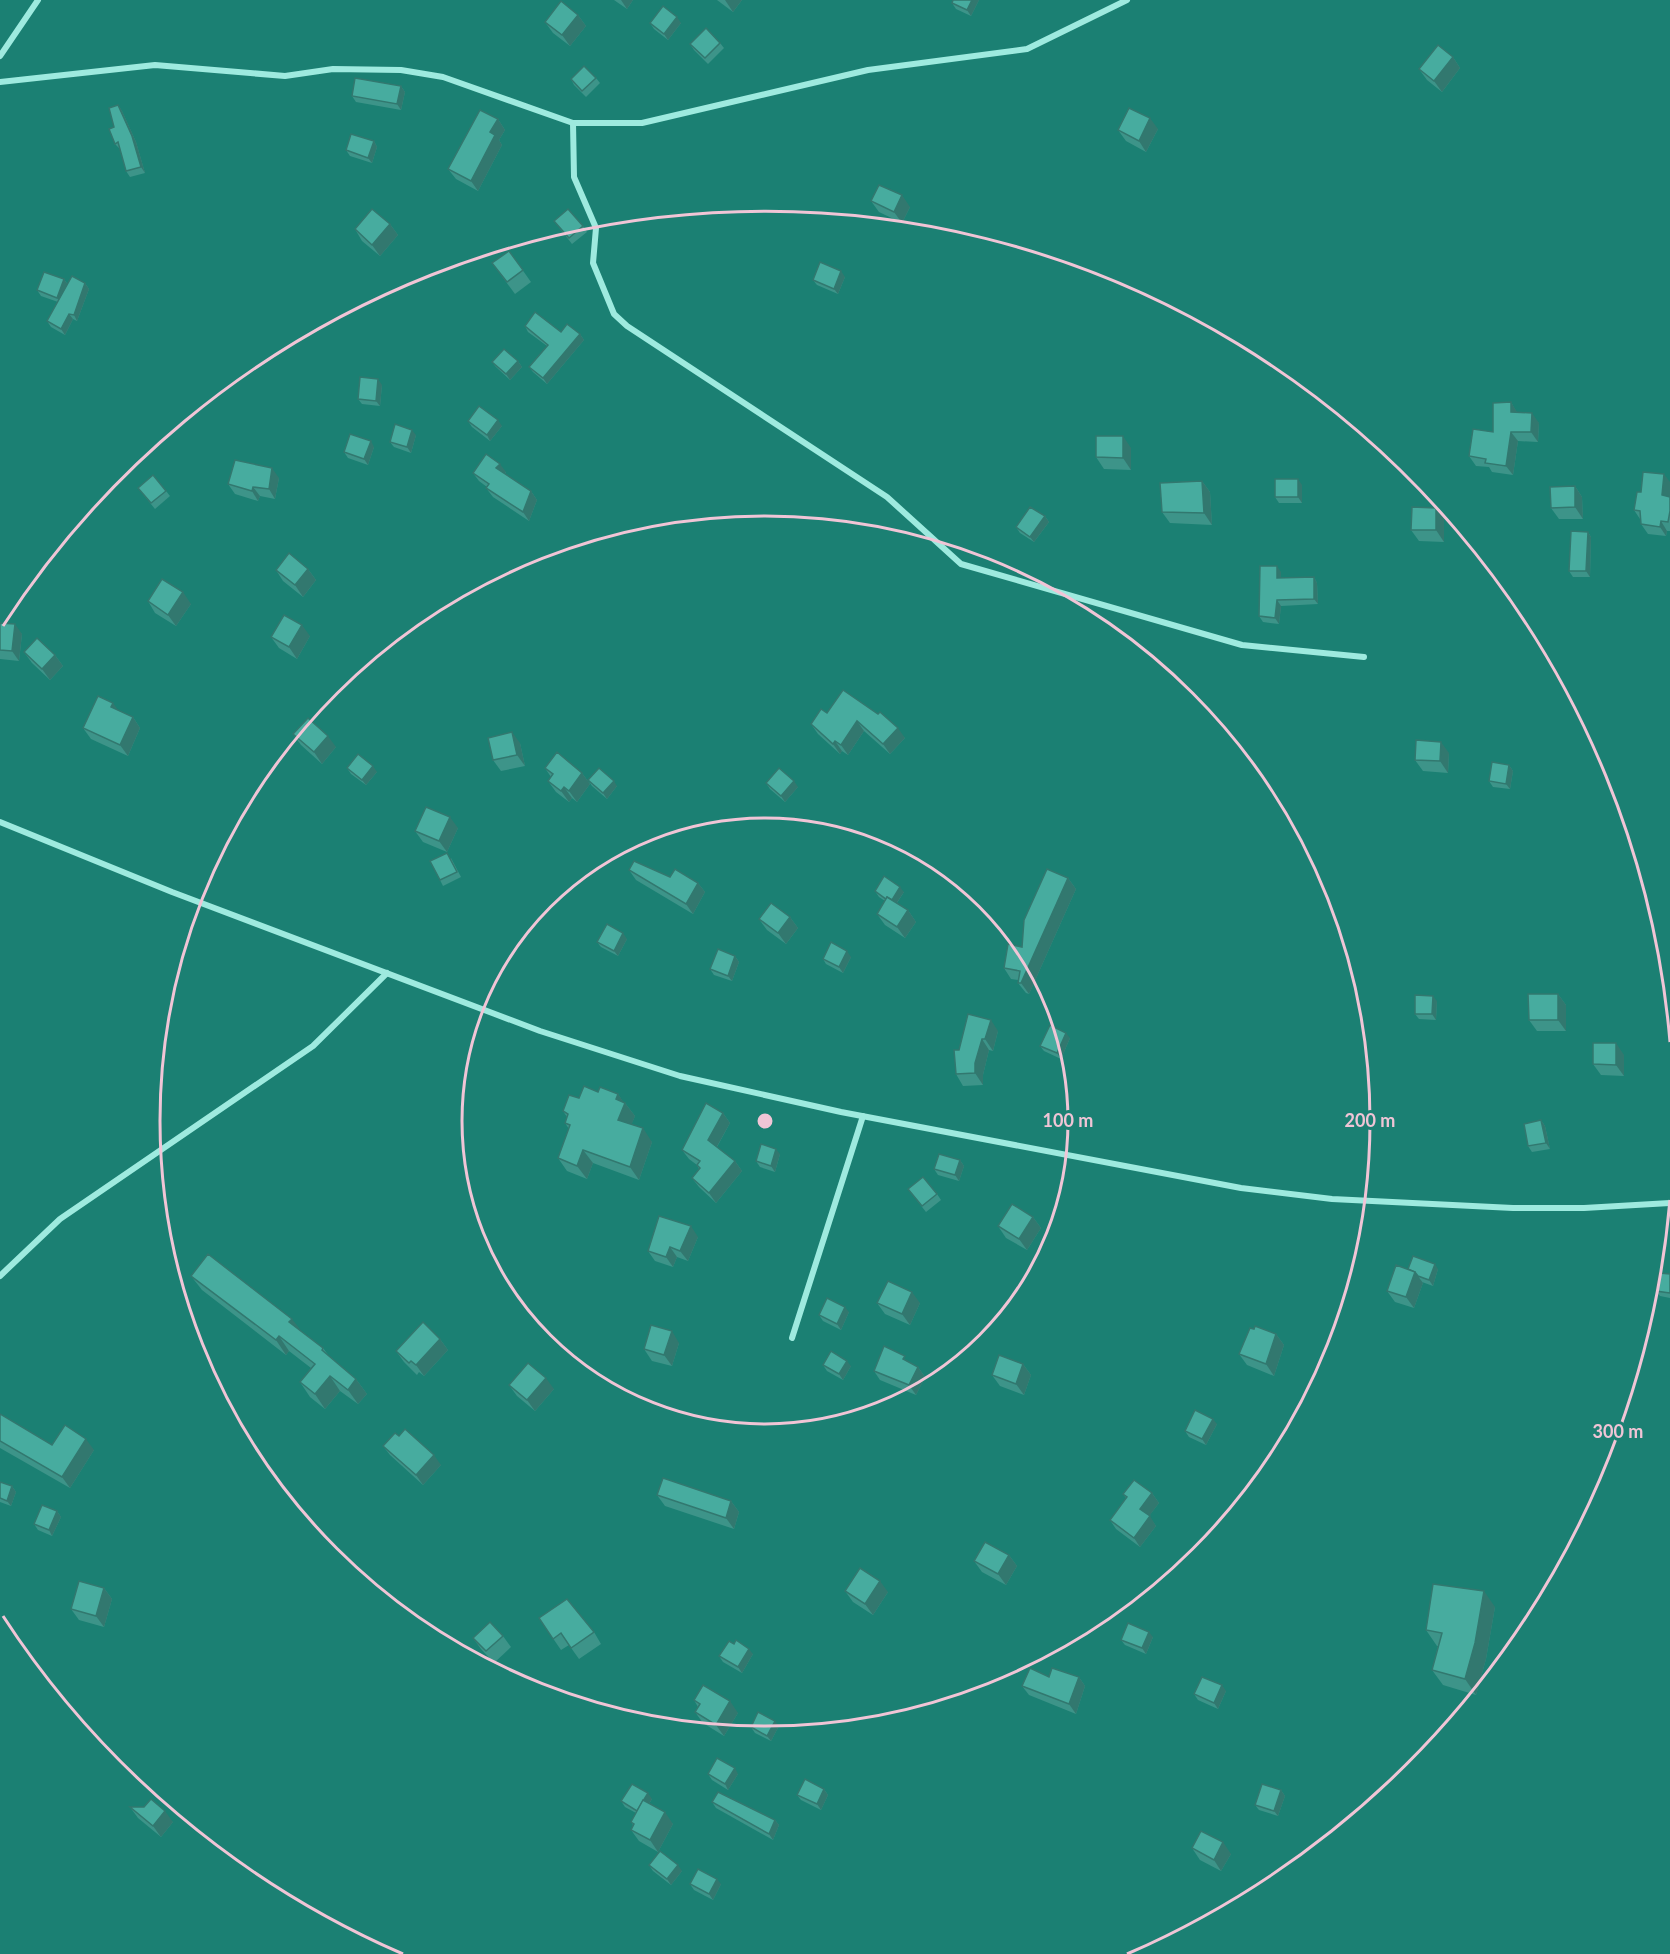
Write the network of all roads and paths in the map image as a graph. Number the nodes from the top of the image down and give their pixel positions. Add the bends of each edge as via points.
1 (38, 0) edge
2 (1127, 0) edge
3 (0, 56) edge
4 (0, 82) edge
5 (573, 123) junction
6 (1364, 657) dead end
7 (0, 822) edge
8 (387, 973) junction
9 (863, 1116) junction
10 (1670, 1203) edge
11 (0, 1276) edge
12 (792, 1338) dead end

1 - 3 street
2 - 5 street via 1027,49 868,70 642,123
4 - 5 street via 155,65 285,76 333,69 401,70 443,77
5 - 6 street via 574,177 596,228 593,263 614,314 888,497 961,564 1242,645
7 - 8 street
8 - 9 street via 540,1031 680,1076
8 - 11 street via 313,1046 60,1219
9 - 10 street via 1241,1188 1332,1199 1513,1208
9 - 12 street

